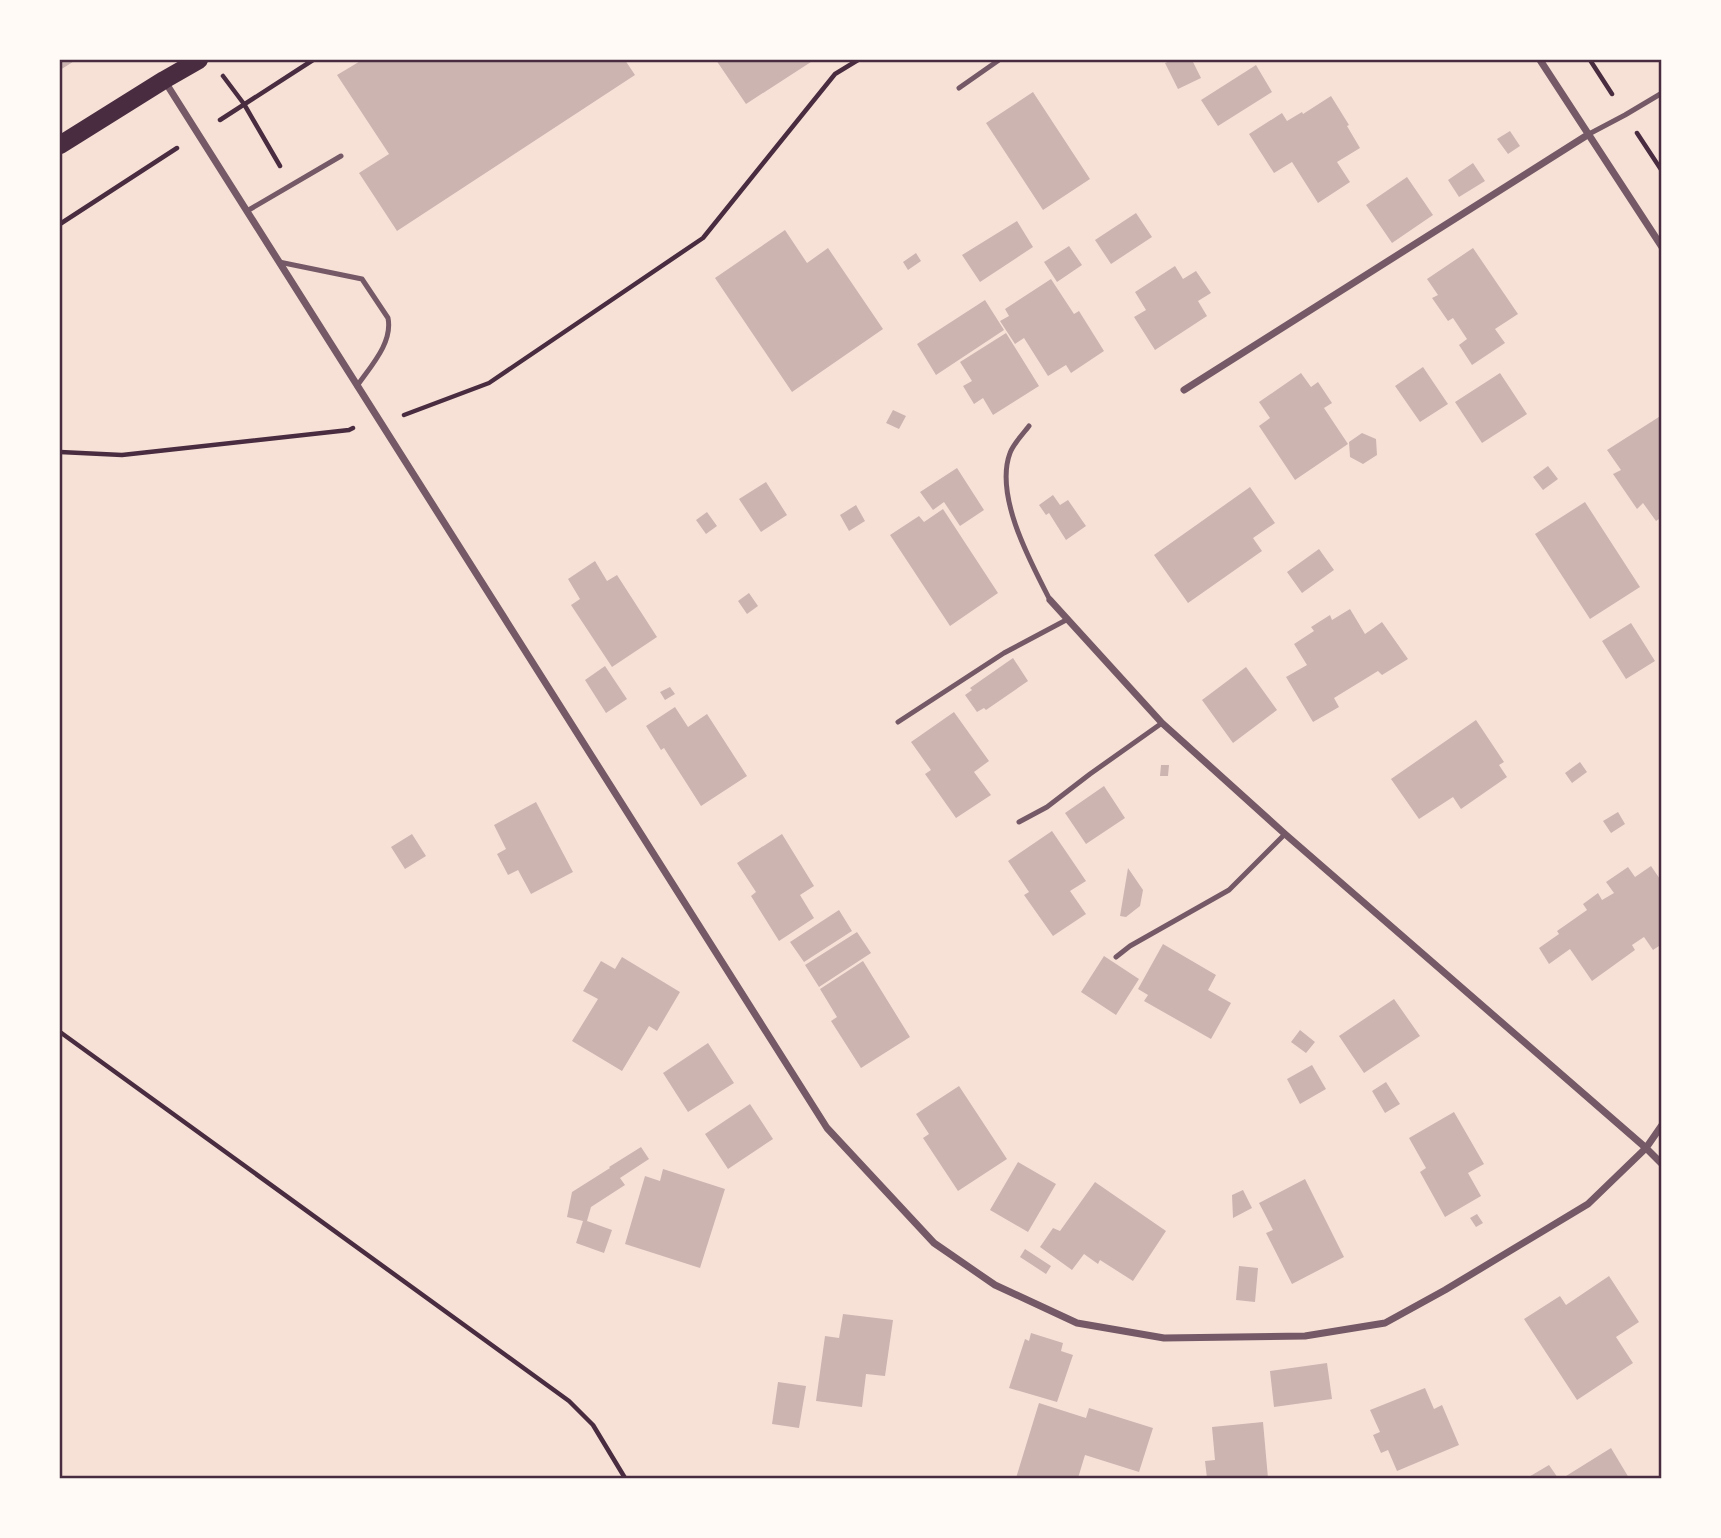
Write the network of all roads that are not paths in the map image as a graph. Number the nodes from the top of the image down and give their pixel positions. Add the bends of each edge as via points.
1 (199, 60) edge
2 (999, 60) edge
3 (1540, 60) edge
4 (164, 80) junction
5 (959, 88) dead end
6 (1661, 93) edge
7 (1588, 134) junction
8 (60, 145) edge
9 (341, 156) dead end
10 (247, 211) junction
11 (1661, 247) edge
12 (278, 262) junction
13 (358, 386) junction
14 (1184, 390) dead end
15 (1029, 426) dead end
16 (1050, 600) joint
17 (1068, 619) junction
18 (898, 722) dead end
19 (1161, 723) junction
20 (1019, 822) dead end
21 (1285, 834) junction
22 (1116, 957) dead end
23 (1661, 1125) edge
24 (1646, 1148) junction
25 (1661, 1164) edge

1 - 4 main road
2 - 5 lane
3 - 7 street
4 - 8 main road
4 - 10 street
6 - 7 lane
7 - 11 street
7 - 14 street
9 - 10 lane
10 - 12 street
12 - 13 street
12 - 13 lane via 362,279 388,318 390,325 380,353
13 - 24 street via 827,1128 934,1243 995,1285 1077,1323 1164,1338 1305,1336 1385,1323 1588,1203
15 - 16 lane via 1010,452 1006,471 1009,500 1022,541
16 - 17 street
17 - 18 lane via 1004,653
17 - 19 street
19 - 20 lane via 1047,807
19 - 21 street
21 - 22 lane via 1229,890
21 - 24 street
23 - 24 street
24 - 25 street

